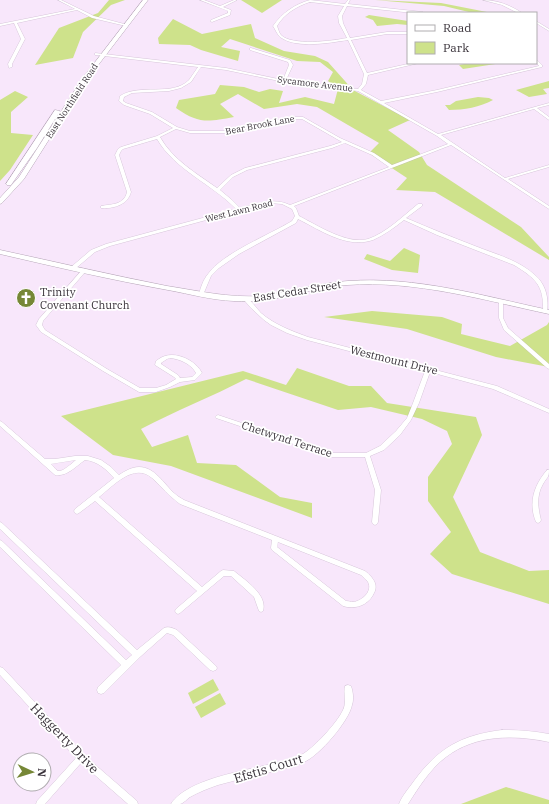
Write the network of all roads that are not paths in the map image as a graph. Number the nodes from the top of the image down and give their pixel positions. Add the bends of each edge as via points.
1 (58, 0) edge
2 (140, 0) edge
3 (146, 0) edge
4 (201, 0) edge
5 (236, 0) edge
6 (349, 0) edge
7 (484, 0) edge
8 (501, 0) edge
9 (496, 2) junction
10 (346, 5) junction
11 (221, 7) junction
12 (76, 10) junction
13 (412, 12) edge
14 (518, 12) edge
15 (212, 21) dead end
16 (16, 23) junction
17 (537, 23) edge
18 (124, 24) junction
19 (0, 25) edge
20 (549, 30) edge
21 (407, 33) edge
22 (350, 40) junction
23 (251, 49) dead end
24 (99, 55) junction
25 (537, 61) edge
26 (412, 64) edge
27 (200, 66) junction
28 (10, 67) dead end
29 (366, 74) junction
30 (80, 80) junction
31 (284, 81) junction
32 (359, 90) junction
33 (381, 102) junction
34 (549, 104) edge
35 (60, 107) junction
36 (67, 107) junction
37 (534, 108) junction
38 (549, 119) edge
39 (176, 128) junction
40 (438, 135) junction
41 (41, 137) junction
42 (48, 137) junction
43 (158, 137) junction
44 (344, 142) junction
45 (451, 144) junction
46 (549, 166) edge
47 (392, 167) junction
48 (20, 170) junction
49 (27, 171) junction
50 (504, 179) junction
51 (217, 191) junction
52 (0, 193) edge
53 (0, 202) edge
54 (420, 205) dead end
55 (291, 206) junction
56 (103, 207) dead end
57 (549, 208) edge
58 (239, 210) junction
59 (297, 217) junction
60 (403, 218) junction
61 (0, 252) edge
62 (73, 268) junction
63 (84, 271) junction
64 (201, 294) junction
65 (246, 299) junction
66 (501, 302) junction
67 (547, 312) edge
68 (549, 367) edge
69 (428, 369) junction
70 (179, 380) junction
71 (549, 411) edge
72 (218, 417) dead end
73 (0, 423) edge
74 (367, 455) junction
75 (86, 458) junction
76 (44, 461) junction
77 (549, 472) edge
78 (118, 478) junction
79 (94, 497) junction
80 (77, 511) dead end
81 (538, 520) dead end
82 (375, 522) dead end
83 (0, 525) edge
84 (275, 539) junction
85 (0, 543) edge
86 (202, 591) junction
87 (261, 609) dead end
88 (178, 611) dead end
89 (136, 655) junction
90 (126, 665) junction
91 (213, 668) dead end
92 (0, 670) edge
93 (348, 689) dead end
94 (101, 690) dead end
95 (549, 738) edge
96 (81, 758) junction
97 (40, 804) edge
98 (134, 804) edge
99 (175, 804) edge
100 (403, 804) edge

1 - 12 street
2 - 18 main road, East Northfield Road
3 - 18 main road, East Northfield Road
4 - 11 street
5 - 11 street
6 - 10 street
7 - 9 street
8 - 9 street
9 - 14 street
10 - 13 street
10 - 22 street via 340,16
10 - 22 street via 305,2 287,13 275,24 275,28 283,37 300,42 326,43
11 - 15 street via 230,13
12 - 16 street
12 - 18 street
16 - 19 street
16 - 28 street via 23,39
17 - 20 street
18 - 24 main road, East Northfield Road
21 - 22 street via 381,34
22 - 29 street
23 - 31 street via 289,61 291,65
24 - 27 street, Sycamore Avenue
24 - 30 main road, East Northfield Road
25 - 33 street via 541,66
26 - 29 street
27 - 31 street, Sycamore Avenue
27 - 39 street, Bear Brook Lane via 190,81 180,87 131,92 121,98 123,103 151,113
29 - 32 street via 364,84
30 - 35 main road, East Northfield Road
30 - 36 main road, East Northfield Road
31 - 32 street, Sycamore Avenue
32 - 33 street, Sycamore Avenue
33 - 40 street, Sycamore Avenue
34 - 37 street
35 - 36 main road
35 - 41 main road, East Northfield Road
36 - 42 main road, East Northfield Road
37 - 38 street
37 - 40 street
39 - 43 street
39 - 44 street, Bear Brook Lane via 190,132 219,133 300,117 310,120
40 - 45 street, Sycamore Avenue
41 - 42 main road
41 - 48 main road, East Northfield Road
42 - 49 main road, East Northfield Road
43 - 51 street via 165,150
43 - 56 street via 119,150 117,155 130,192 123,202
44 - 47 street, Bear Brook Lane via 373,154
44 - 51 street via 246,169 232,176
45 - 47 street
45 - 50 street, Sycamore Avenue
46 - 50 street
47 - 55 street
48 - 49 main road
48 - 52 main road, East Northfield Road
49 - 53 main road, East Northfield Road
50 - 57 street, Sycamore Avenue
51 - 58 street
54 - 60 street
55 - 58 street, West Lawn Road via 274,202
55 - 59 street via 296,210
58 - 62 street, West Lawn Road via 103,247 86,256
59 - 60 street via 337,236 355,241 380,234
59 - 64 street via 292,223 246,248 215,269 207,278
60 - 67 street via 526,270 542,287
61 - 62 main road, East Cedar Street
62 - 63 main road, East Cedar Street
63 - 64 main road, East Cedar Street
63 - 70 street via 41,320 39,325 43,331 139,390 156,390 176,384
64 - 65 main road, East Cedar Street
65 - 66 main road, East Cedar Street via 284,296 344,283 364,283 437,289
65 - 69 street, Westmount Drive via 263,317 287,331
66 - 67 main road, East Cedar Street
66 - 68 street via 501,318 506,329
69 - 71 street, Westmount Drive via 494,387
69 - 74 street, Chetwynd Terrace via 409,419 382,448
70 - 70 street via 193,379 199,371 175,356 166,357 158,362 159,368
72 - 74 street, Chetwynd Terrace via 332,454
73 - 76 street
74 - 82 street via 378,490
75 - 76 street
75 - 76 street via 60,474
75 - 78 street via 103,463
77 - 81 street via 536,495 534,508
78 - 79 street
78 - 84 street via 141,469 151,474 174,498
79 - 80 street
79 - 86 street
83 - 89 street
84 - 84 street via 363,573 372,580 372,592 363,602 351,606 345,604 274,548
85 - 90 street
86 - 87 street via 223,573 229,572 257,595
86 - 88 street
89 - 90 street
89 - 91 street via 163,631 168,630 175,632
90 - 94 street
92 - 96 street, Haggerty Drive
93 - 99 street, Efstis Court via 349,699 345,715 317,748 303,759 202,787 185,795
95 - 100 street via 523,733 501,734 466,742 448,751 433,764
96 - 97 street
96 - 98 street, Haggerty Drive

